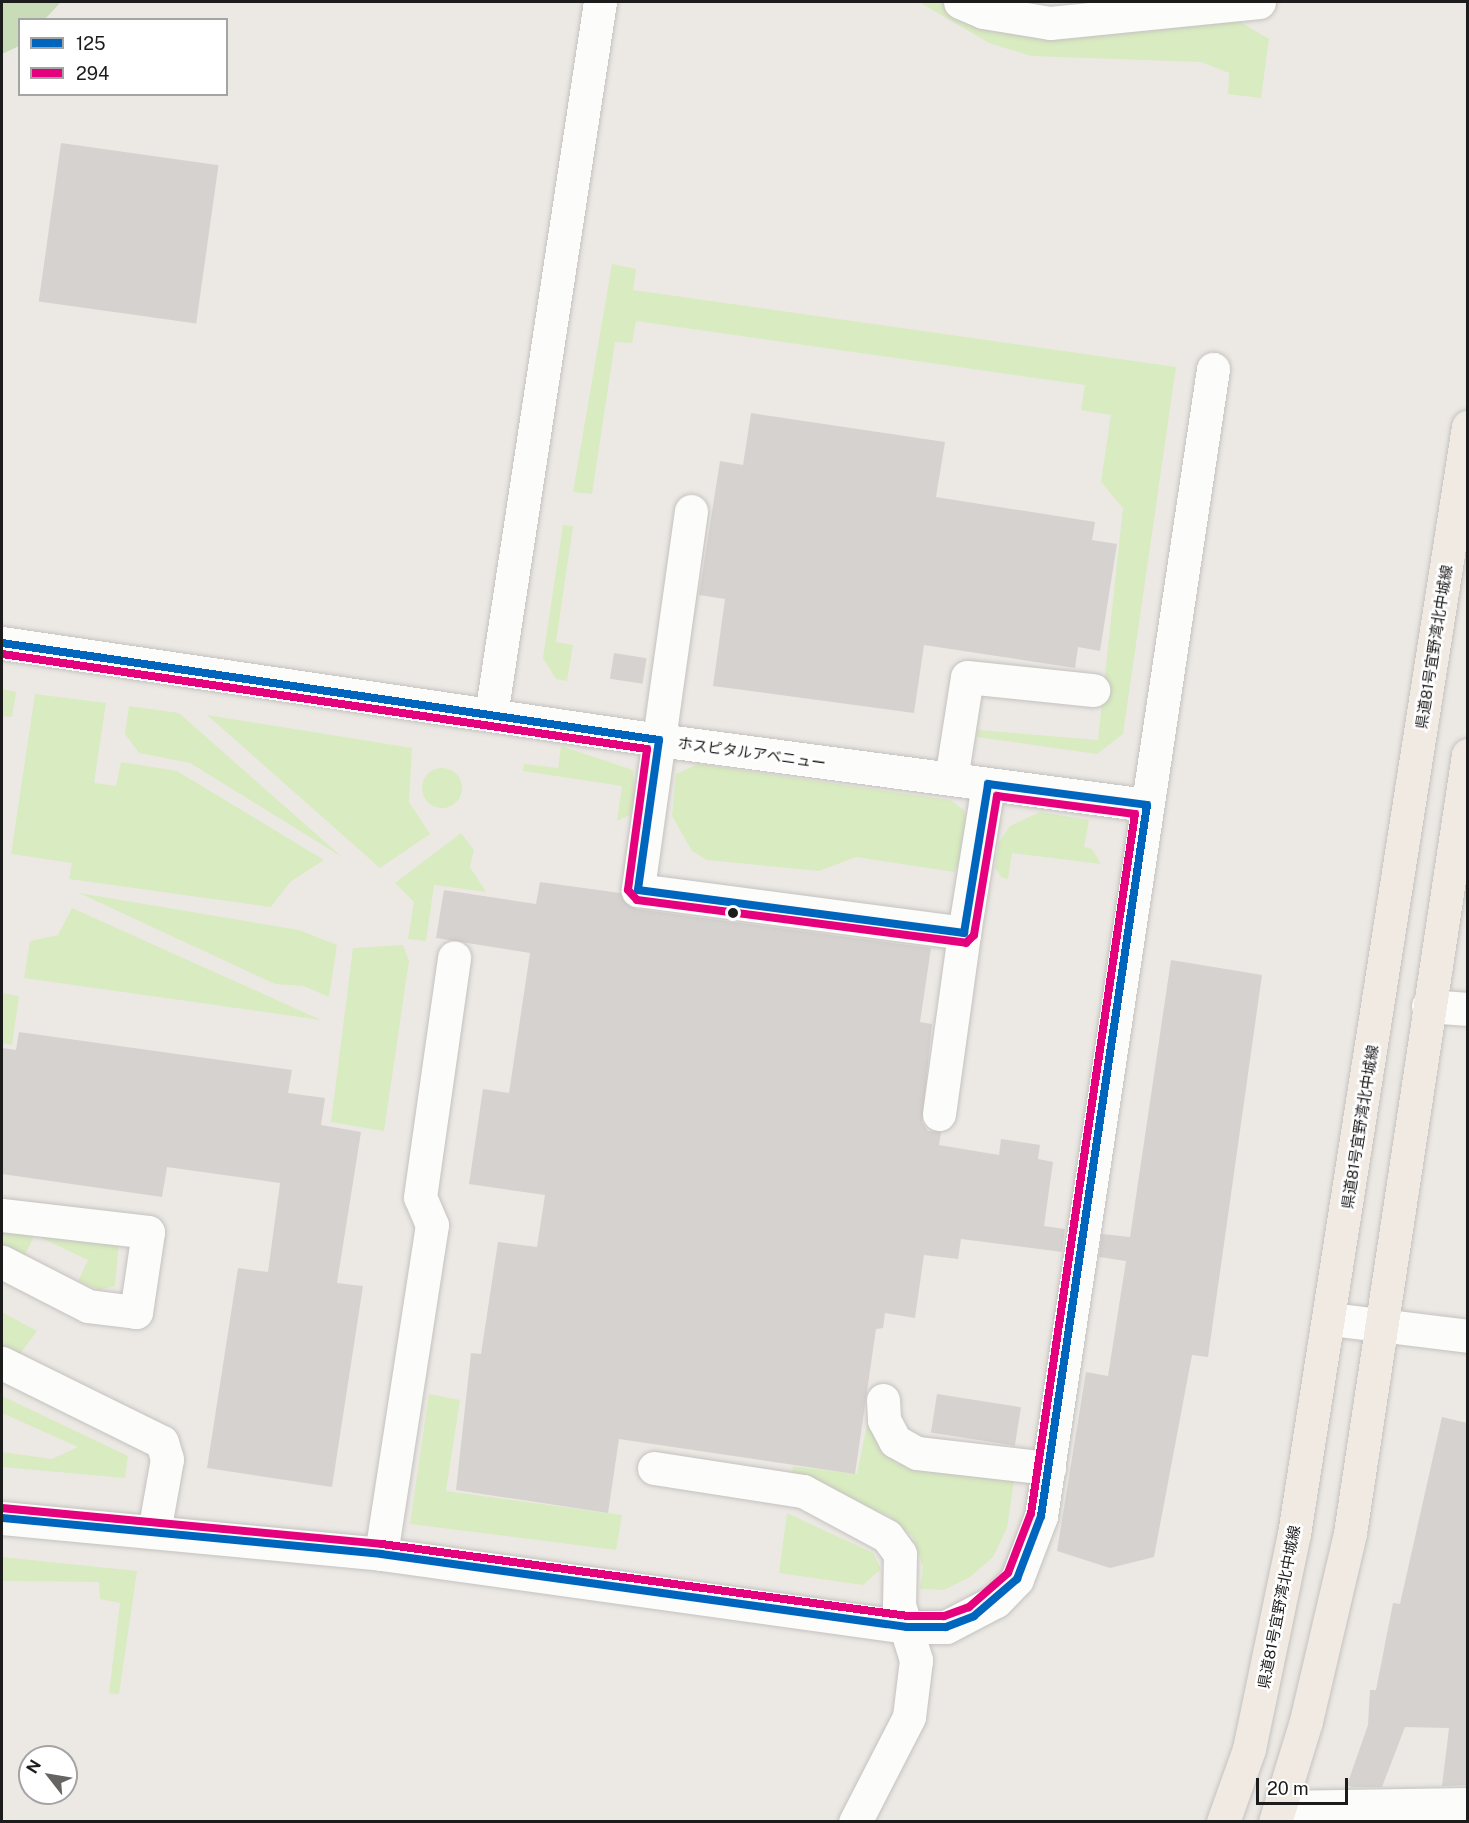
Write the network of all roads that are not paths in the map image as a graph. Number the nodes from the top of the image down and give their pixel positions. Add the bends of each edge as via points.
1 (600, 2) edge
2 (960, 2) edge
3 (1258, 2) edge
4 (1214, 369) dead end
5 (1467, 427) edge
6 (691, 511) dead end
7 (2, 642) edge
8 (1093, 690) dead end
9 (491, 715) junction
10 (659, 740) junction
11 (1467, 755) edge
12 (951, 779) junction
13 (988, 784) junction
14 (1146, 805) junction
15 (1458, 876) edge
16 (964, 933) junction
17 (454, 957) dead end
18 (1428, 1006) junction
19 (1467, 1009) edge
20 (939, 1114) dead end
21 (2, 1215) edge
22 (2, 1262) edge
23 (1330, 1319) junction
24 (1382, 1326) junction
25 (1467, 1336) edge
26 (2, 1363) edge
27 (884, 1400) dead end
28 (654, 1468) dead end
29 (1049, 1468) junction
30 (2, 1518) edge
31 (154, 1532) junction
32 (381, 1554) junction
33 (907, 1627) junction
34 (1467, 1804) edge
35 (1277, 1814) edge
36 (855, 1821) edge
37 (1222, 1821) edge

1 - 9 street
2 - 3 street via 983,12 1050,23
4 - 14 street
5 - 23 main road, 県道81号宜野湾北中城線
6 - 10 street
7 - 9 street, ホスピタルアベニュー
8 - 12 street via 967,677
9 - 10 street, ホスピタルアベニュー
10 - 12 street, ホスピタルアベニュー
10 - 16 street via 638,890
11 - 15 main road
12 - 13 street, ホスピタルアベニュー
13 - 14 street, ホスピタルアベニュー
13 - 16 street
14 - 29 street
15 - 18 main road
16 - 20 street
17 - 32 street via 420,1197 432,1225
18 - 19 street
18 - 24 main road
21 - 22 street via 148,1232 136,1312 88,1306
23 - 24 street
23 - 37 main road, 県道81号宜野湾北中城線 via 1281,1605 1249,1749
24 - 25 street
24 - 35 main road via 1337,1600
26 - 31 street via 162,1442 166,1459
27 - 29 street via 884,1420 895,1441 917,1453
28 - 33 street via 803,1491 887,1536 900,1554 898,1605
29 - 33 street via 1032,1549 1017,1579 974,1616 946,1627
30 - 31 street
31 - 32 street
32 - 33 street
33 - 36 street via 916,1660 909,1717
34 - 35 street

